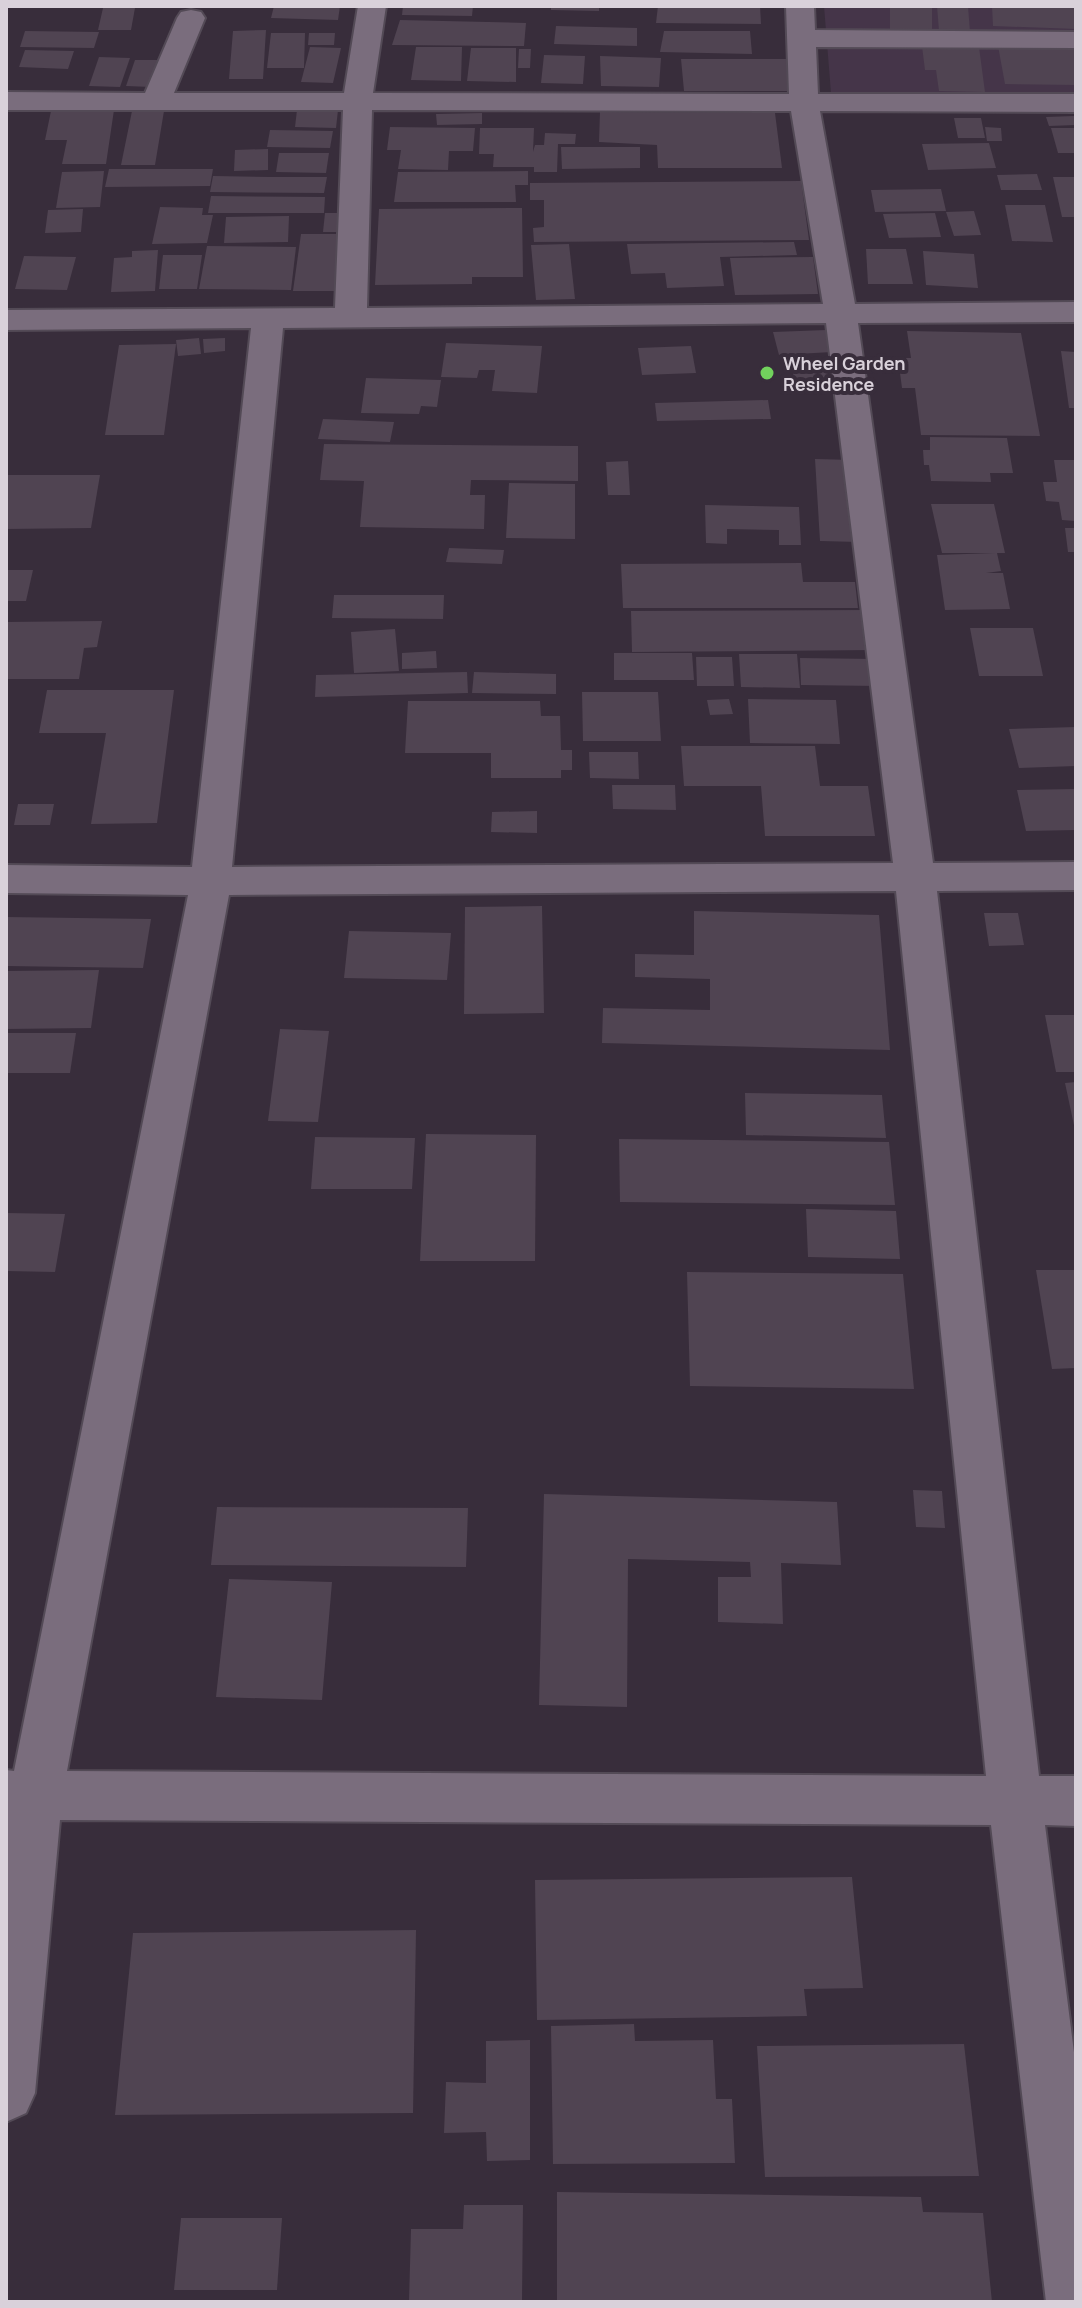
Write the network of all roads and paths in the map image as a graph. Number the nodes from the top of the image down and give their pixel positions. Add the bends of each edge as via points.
1 (372, 6) edge
2 (191, 18) dead end
3 (801, 22) edge
4 (1076, 40) edge
5 (358, 99) junction
6 (6, 101) edge
7 (156, 101) junction
8 (804, 103) junction
9 (1076, 103) edge
10 (1076, 312) edge
11 (841, 313) junction
12 (351, 317) junction
13 (268, 318) junction
14 (6, 320) edge
15 (1076, 876) edge
16 (915, 877) junction
17 (6, 879) edge
18 (211, 881) junction
19 (21, 1795) edge
20 (1015, 1801) junction
21 (1076, 1801) edge
22 (6, 2093) edge
23 (1076, 2302) edge

1 - 5 street
2 - 7 street
3 - 4 street
3 - 8 street
5 - 7 street
5 - 8 street
5 - 12 street
6 - 7 street
8 - 9 street
8 - 11 street
10 - 11 street
11 - 12 street
11 - 16 street
12 - 13 street
13 - 14 street
13 - 18 street
15 - 16 street
16 - 18 street
16 - 20 street
17 - 18 street
18 - 19 street
19 - 20 street
19 - 22 street
20 - 21 street
20 - 23 street

